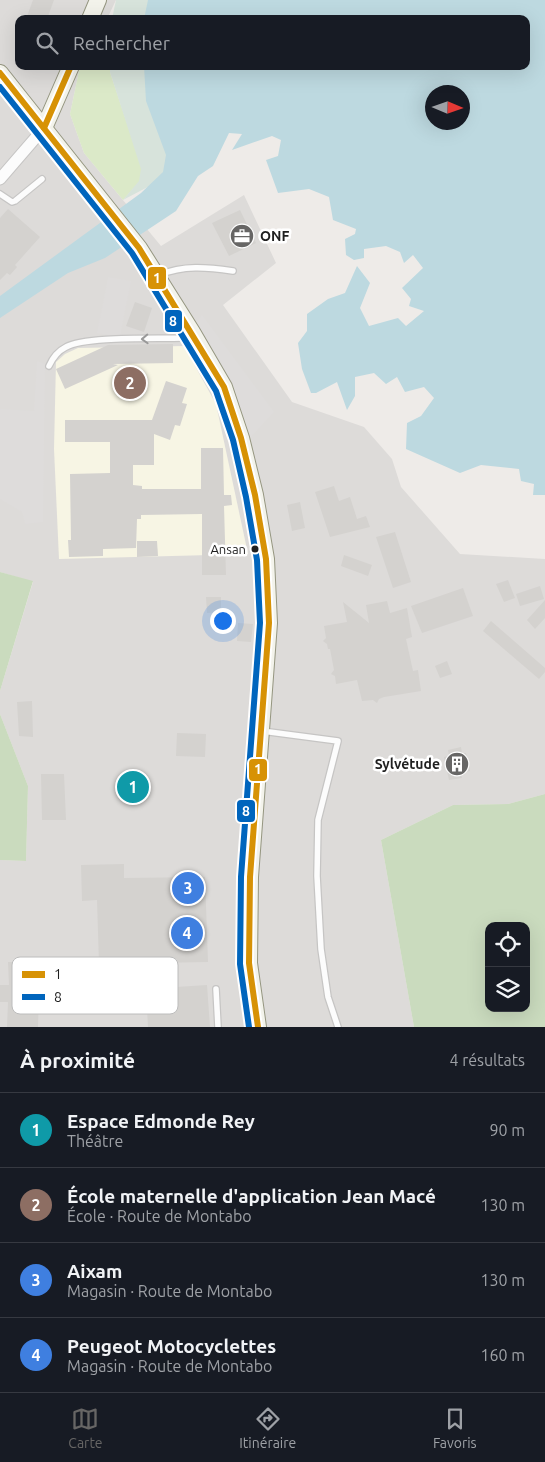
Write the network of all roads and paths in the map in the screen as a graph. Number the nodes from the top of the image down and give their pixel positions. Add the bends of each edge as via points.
1 (98, 0) edge
2 (92, 15) edge
3 (69, 70) edge
4 (0, 73) edge
5 (44, 128) junction
6 (0, 179) edge
7 (42, 179) dead end
8 (2, 196) edge
9 (0, 204) edge
10 (232, 271) dead end
11 (157, 275) junction
12 (192, 332) junction
13 (48, 366) dead end
14 (260, 731) junction
15 (216, 989) dead end
16 (218, 1027) edge
17 (258, 1027) edge
18 (338, 1027) edge

1 - 2 main road
3 - 5 main road
4 - 5 main road
5 - 6 street
5 - 11 main road via 108,207
7 - 8 lane via 15,201
8 - 9 lane
10 - 11 lane via 193,266
11 - 12 main road
12 -> 13 lane via 182,338 94,340 68,346 53,356
12 - 14 main road via 224,388 256,495 266,559 269,623
14 - 17 main road via 250,877 250,963
14 - 18 lane via 338,741 318,820 320,949 328,997
15 - 16 lane

